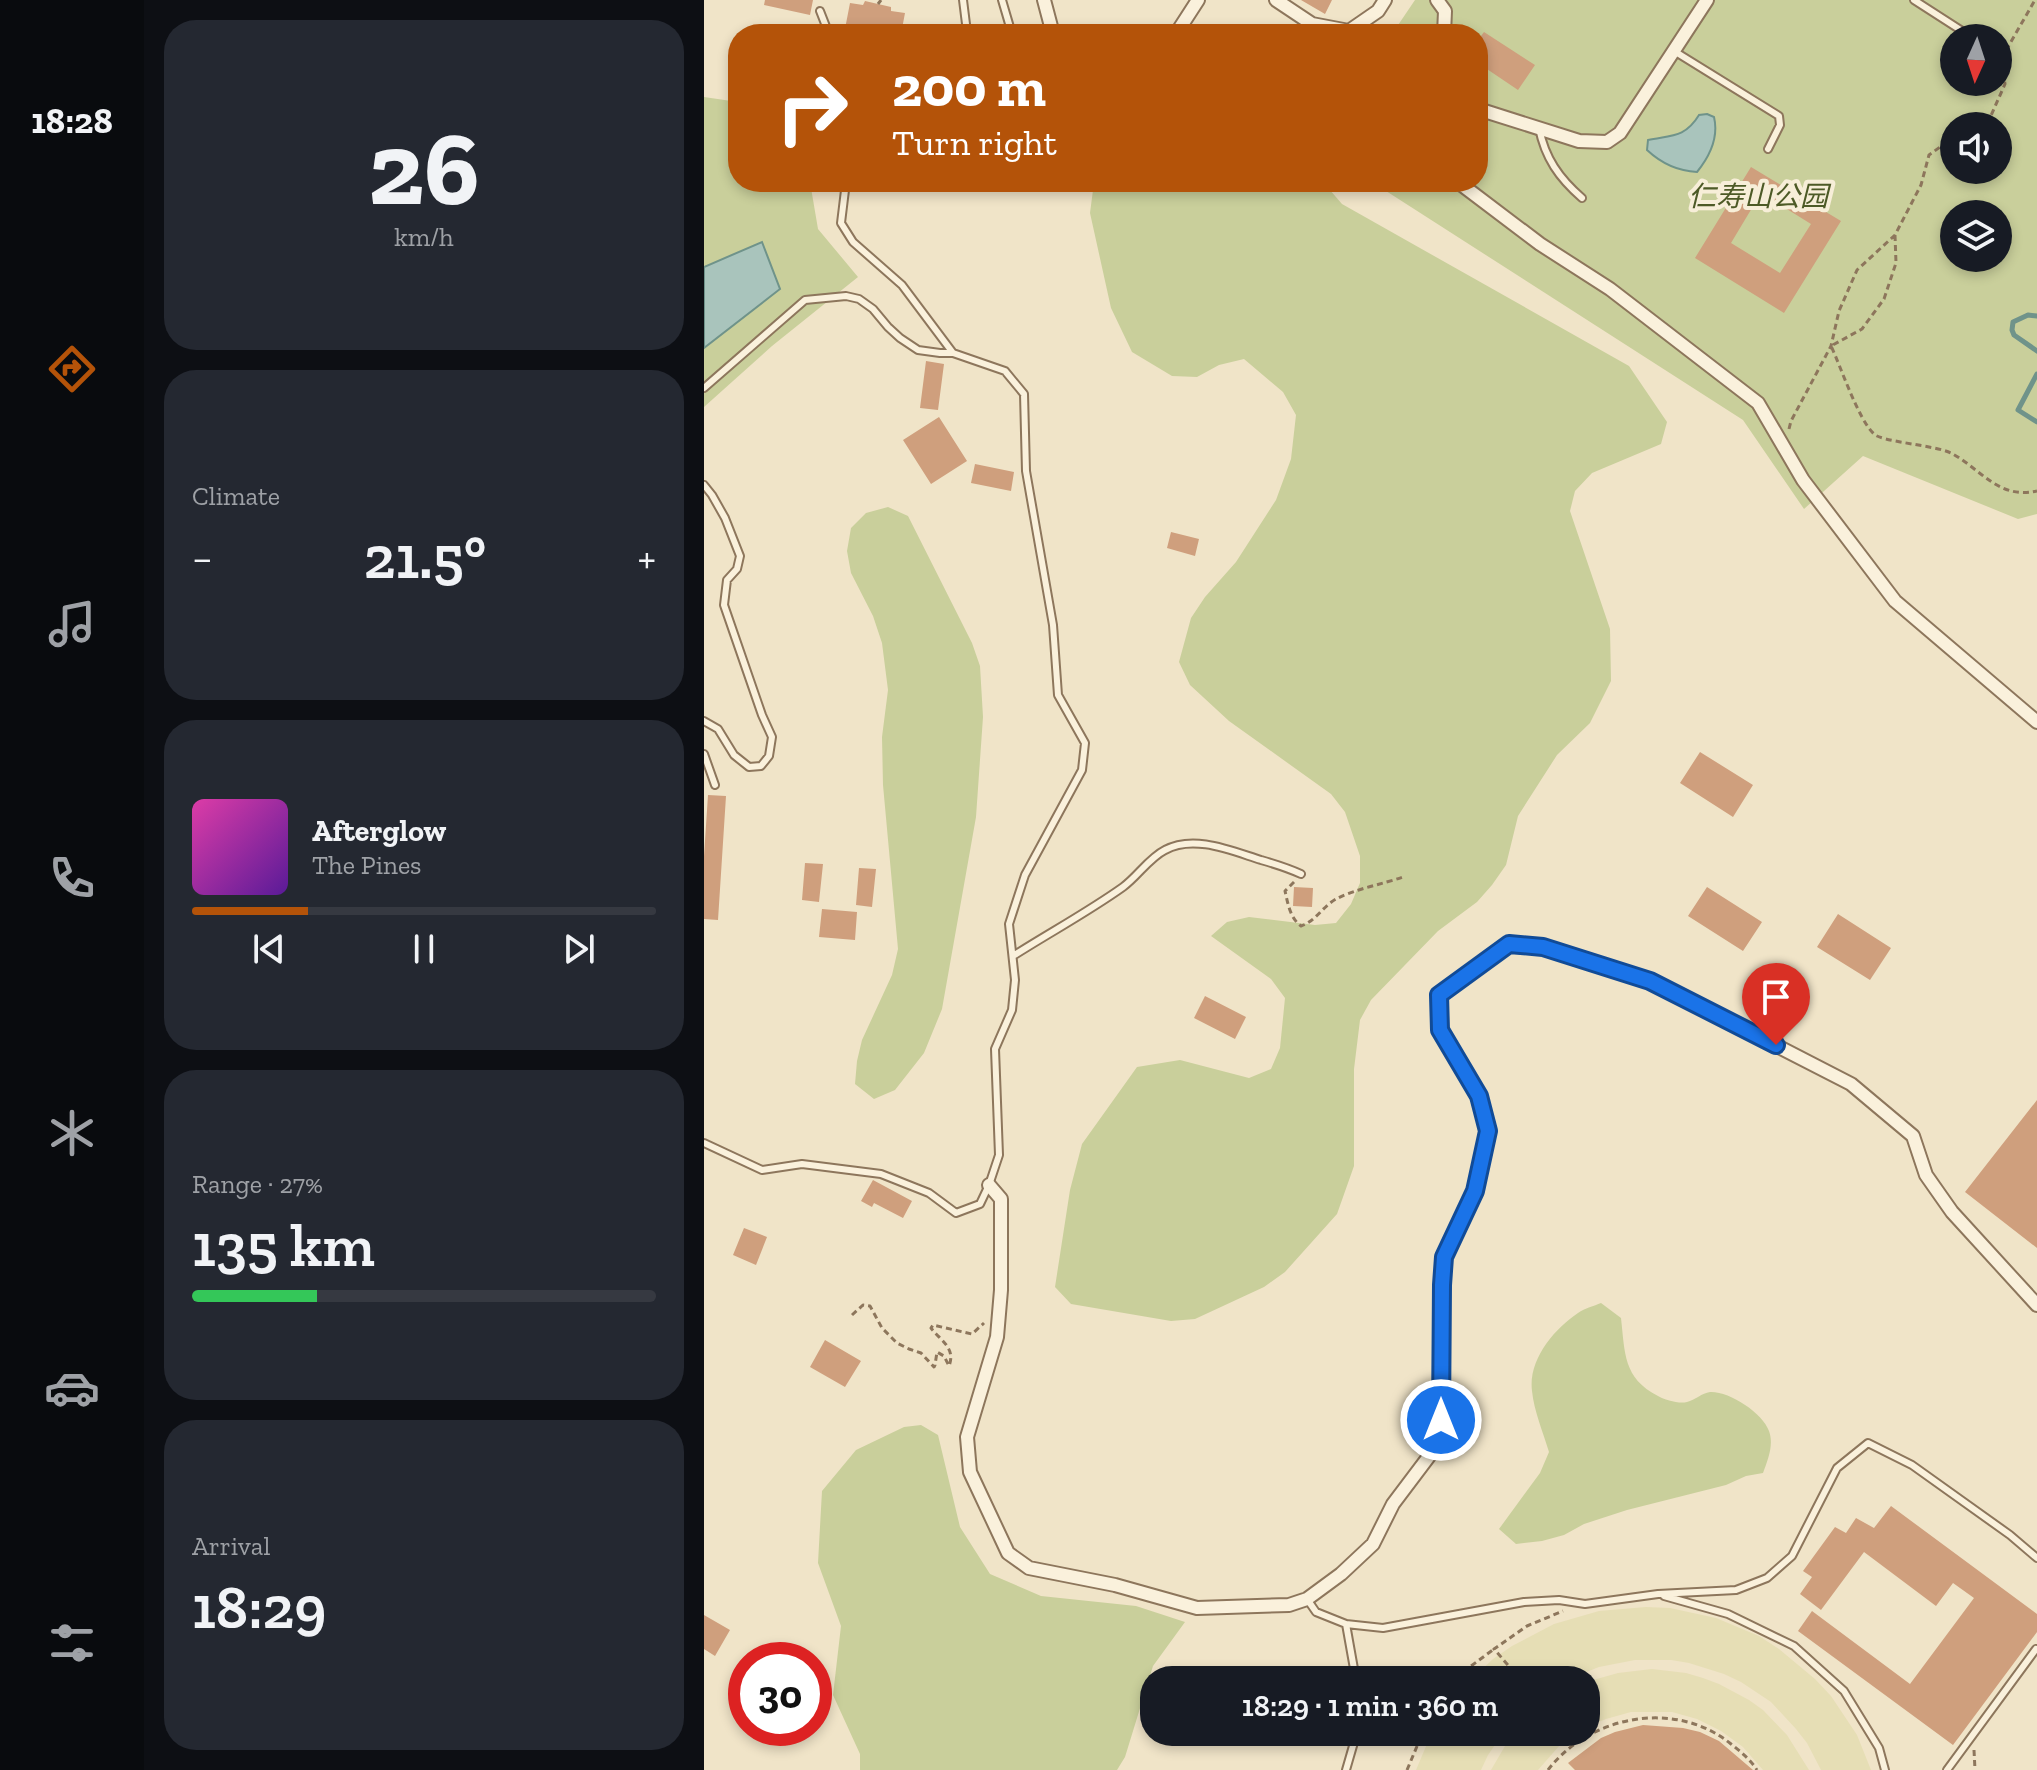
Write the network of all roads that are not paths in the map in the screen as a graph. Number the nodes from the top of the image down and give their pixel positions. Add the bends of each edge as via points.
1 (963, 0) edge
2 (1002, 0) edge
3 (1044, 0) edge
4 (1198, 0) edge
5 (1276, 0) edge
6 (1385, 0) edge
7 (1437, 0) edge
8 (1707, 0) edge
9 (1914, 0) edge
10 (820, 11) dead end
11 (825, 24) edge
12 (966, 24) edge
13 (1009, 24) edge
14 (1050, 24) edge
15 (1182, 24) edge
16 (1312, 24) edge
17 (1359, 24) edge
18 (1444, 24) edge
19 (1951, 24) edge
20 (1674, 51) junction
21 (1488, 112) edge
22 (1539, 128) junction
23 (1768, 149) dead end
24 (845, 192) edge
25 (1471, 192) edge
26 (1582, 198) dead end
27 (953, 353) junction
28 (704, 388) edge
29 (704, 485) edge
30 (704, 721) edge
31 (2037, 722) edge
32 (704, 754) edge
33 (715, 785) dead end
34 (1301, 874) road end
35 (1013, 956) junction
36 (704, 1143) edge
37 (989, 1185) junction
38 (2037, 1305) edge
39 (2037, 1558) edge
40 (1658, 1594) junction
41 (1307, 1599) junction
42 (1346, 1624) junction
43 (2036, 1649) edge
44 (1354, 1666) edge
45 (1353, 1746) edge
46 (1346, 1770) edge
47 (1885, 1770) edge
48 (1947, 1770) edge

1 - 12 lane
2 - 13 lane
3 - 14 street
4 - 15 street
5 - 16 street
6 - 17 street
7 - 18 street via 1445,11
8 - 20 street
9 - 19 lane
10 - 11 lane
20 - 22 street via 1620,133 1607,142 1579,141
20 - 23 lane via 1779,116
21 - 22 street
22 - 26 lane via 1550,160
24 - 27 lane via 841,223 853,242 902,285
25 - 31 street via 1610,289 1758,403 1803,480 1895,601
27 - 28 lane via 918,350 859,299 805,300
27 - 35 lane via 1005,371 1024,394 1026,471 1053,625 1058,695 1085,743 1082,770 1025,875 1009,924
29 - 30 lane via 740,556 727,580 724,605 772,737 769,756 761,766 749,767 734,755 718,729
32 - 33 lane
34 - 35 lane via 1234,850 1182,844 1164,850 1124,886
35 - 37 lane via 1012,1010 995,1049 999,1155
36 - 37 lane via 762,1170 802,1164 881,1174 929,1193 956,1213 980,1204
37 - 41 street via 1001,1199 997,1337 967,1437 970,1472 1008,1553 1029,1568 1197,1608 1289,1605
38 - 41 street via 1952,1212 1926,1175 1913,1136 1851,1084 1650,981 1543,947 1509,944 1439,995 1440,1030 1479,1096 1488,1131 1475,1191 1444,1257 1436,1447 1393,1504 1373,1544
39 - 40 lane via 1912,1465 1868,1443 1837,1468 1792,1556 1767,1578 1736,1590
40 - 42 lane via 1585,1604 1524,1602 1383,1628
40 - 47 lane via 1728,1614 1794,1646 1844,1691 1879,1748
41 - 42 lane via 1316,1612
42 - 44 lane
43 - 48 lane
45 - 46 lane

